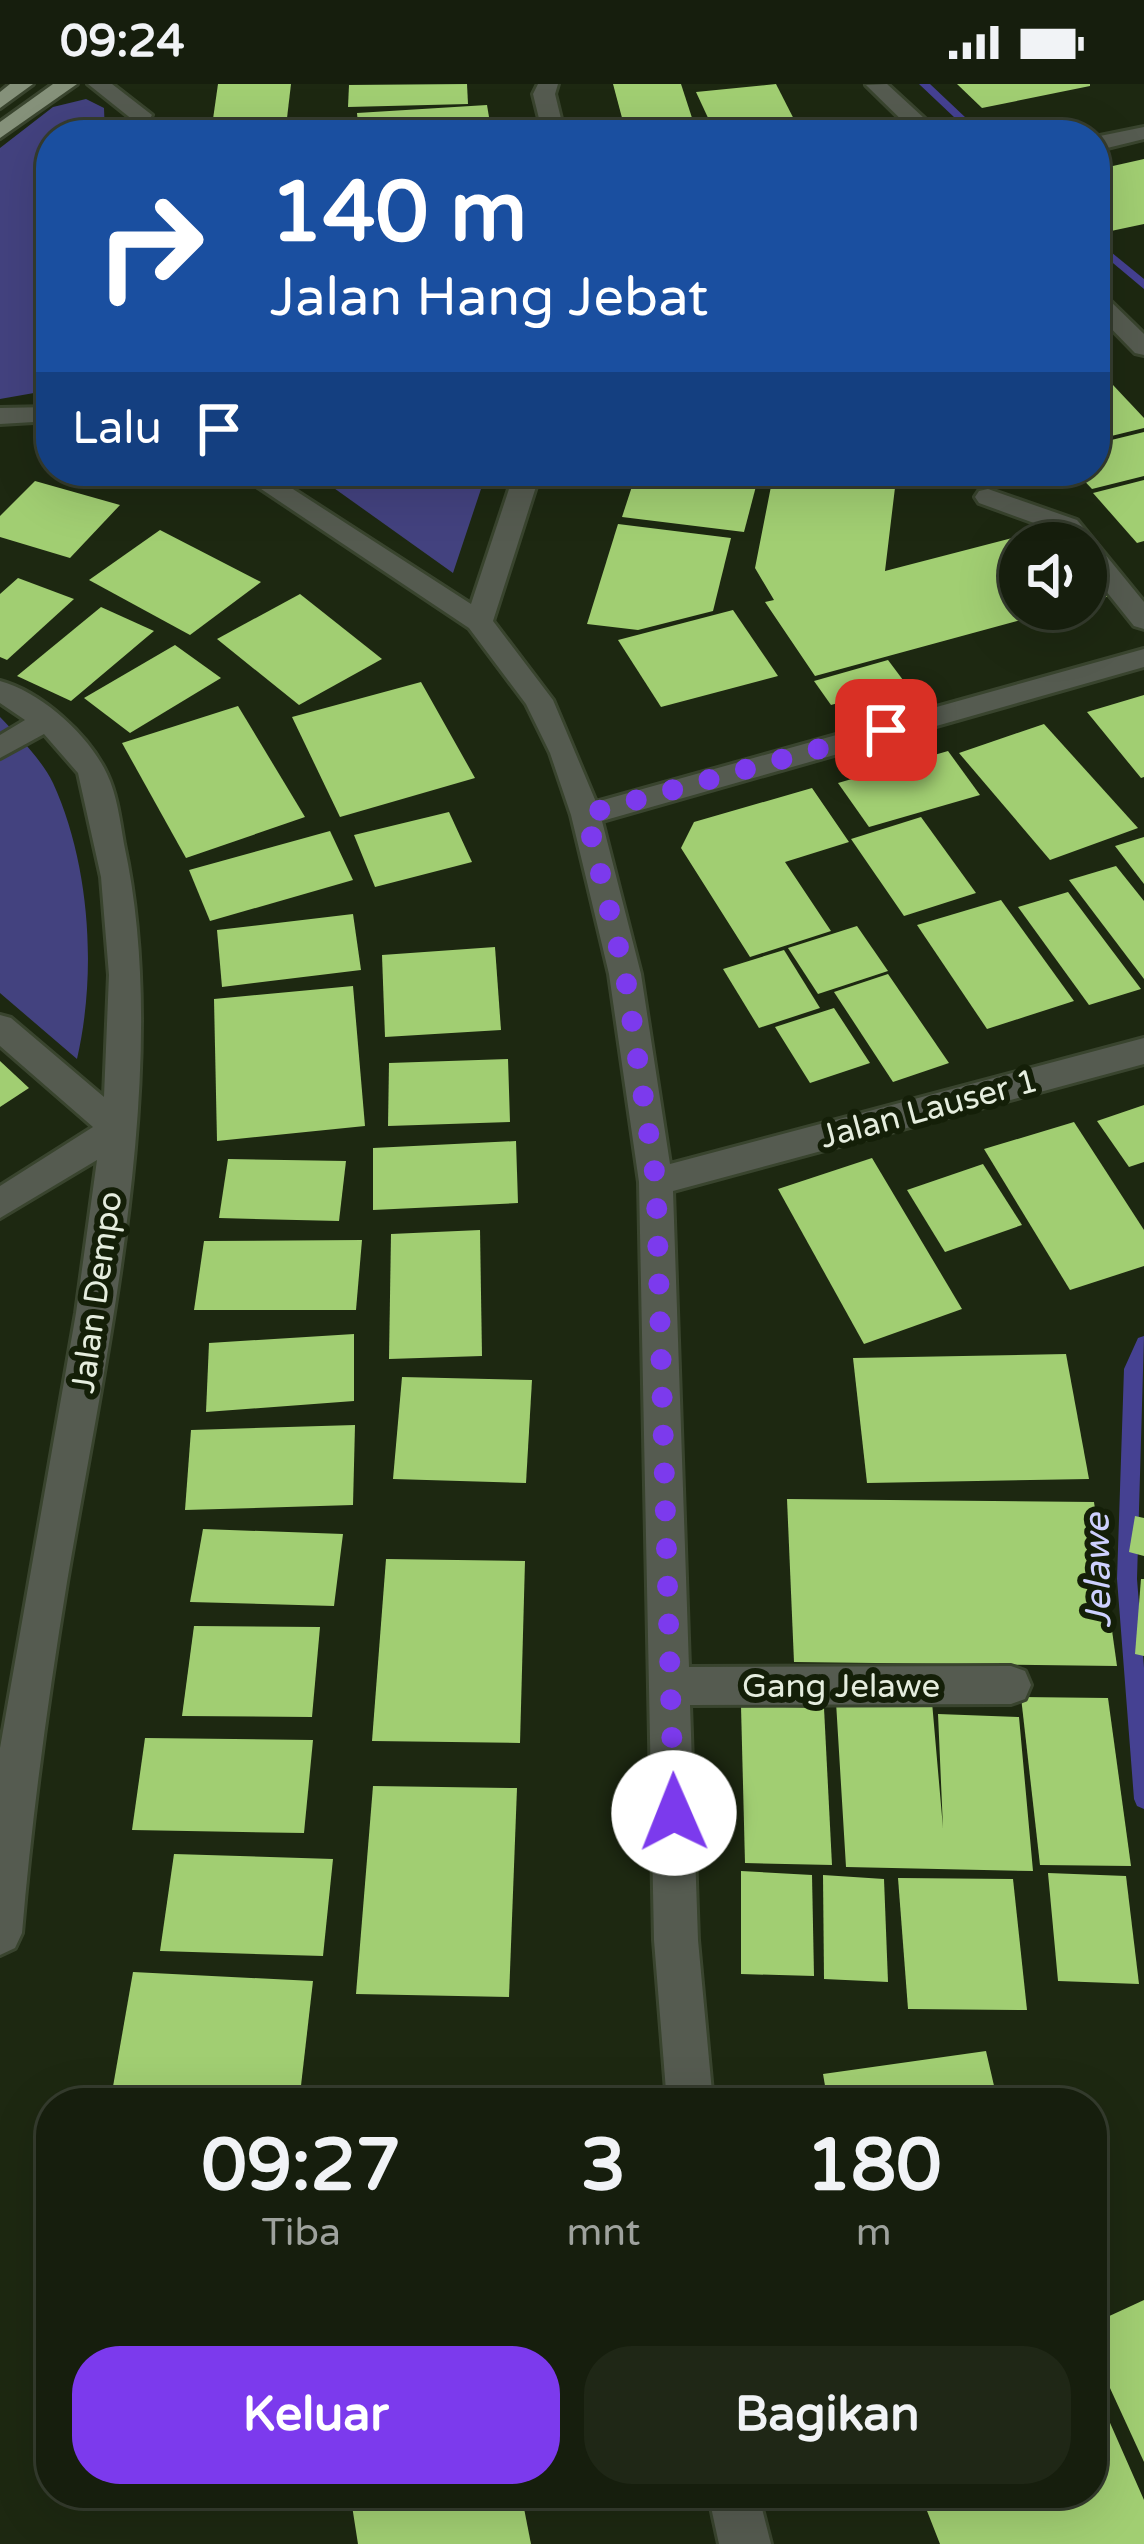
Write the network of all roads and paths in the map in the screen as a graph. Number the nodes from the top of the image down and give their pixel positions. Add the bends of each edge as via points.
1 (22, 84) edge
2 (68, 84) edge
3 (98, 84) edge
4 (137, 84) edge
5 (548, 84) edge
6 (876, 85) edge
7 (0, 102) edge
8 (138, 120) edge
9 (142, 120) edge
10 (550, 120) edge
11 (913, 120) edge
12 (0, 132) edge
13 (1144, 133) edge
14 (1110, 141) edge
15 (1110, 314) edge
16 (1144, 348) edge
17 (36, 415) edge
18 (0, 416) edge
19 (270, 486) edge
20 (523, 486) edge
21 (988, 496) dead end
22 (1057, 522) edge
23 (1107, 574) edge
24 (1144, 620) edge
25 (479, 622) junction
26 (1144, 658) edge
27 (0, 691) edge
28 (46, 720) junction
29 (0, 748) edge
30 (586, 814) junction
31 (0, 1027) edge
32 (1144, 1051) edge
33 (118, 1129) junction
34 (656, 1182) junction
35 (0, 1204) edge
36 (1011, 1685) dead end
37 (671, 1686) junction
38 (4, 1819) edge
39 (0, 1933) edge
40 (689, 2088) edge
41 (737, 2508) edge
42 (745, 2544) edge

1 - 7 main road
2 - 12 main road
3 - 8 street
4 - 9 street
5 - 10 street
6 - 11 street
13 - 14 street
15 - 16 street
17 - 18 street
19 - 25 street
20 - 25 street
21 - 22 street
23 - 24 street
25 - 30 street via 538,700
26 - 30 street
27 - 28 street, Jalan Dempo
28 - 29 street
28 - 33 street, Jalan Dempo via 91,769 117,871 127,1014
30 - 34 street via 625,974
31 - 33 street
32 - 34 street, Jalan Lauser 1
33 - 35 street
33 - 38 street, Jalan Dempo via 87,1379
34 - 37 street
36 - 37 street, Gang Jelawe
37 - 40 street via 676,1940
38 - 39 street, Jalan Dempo
41 - 42 street

